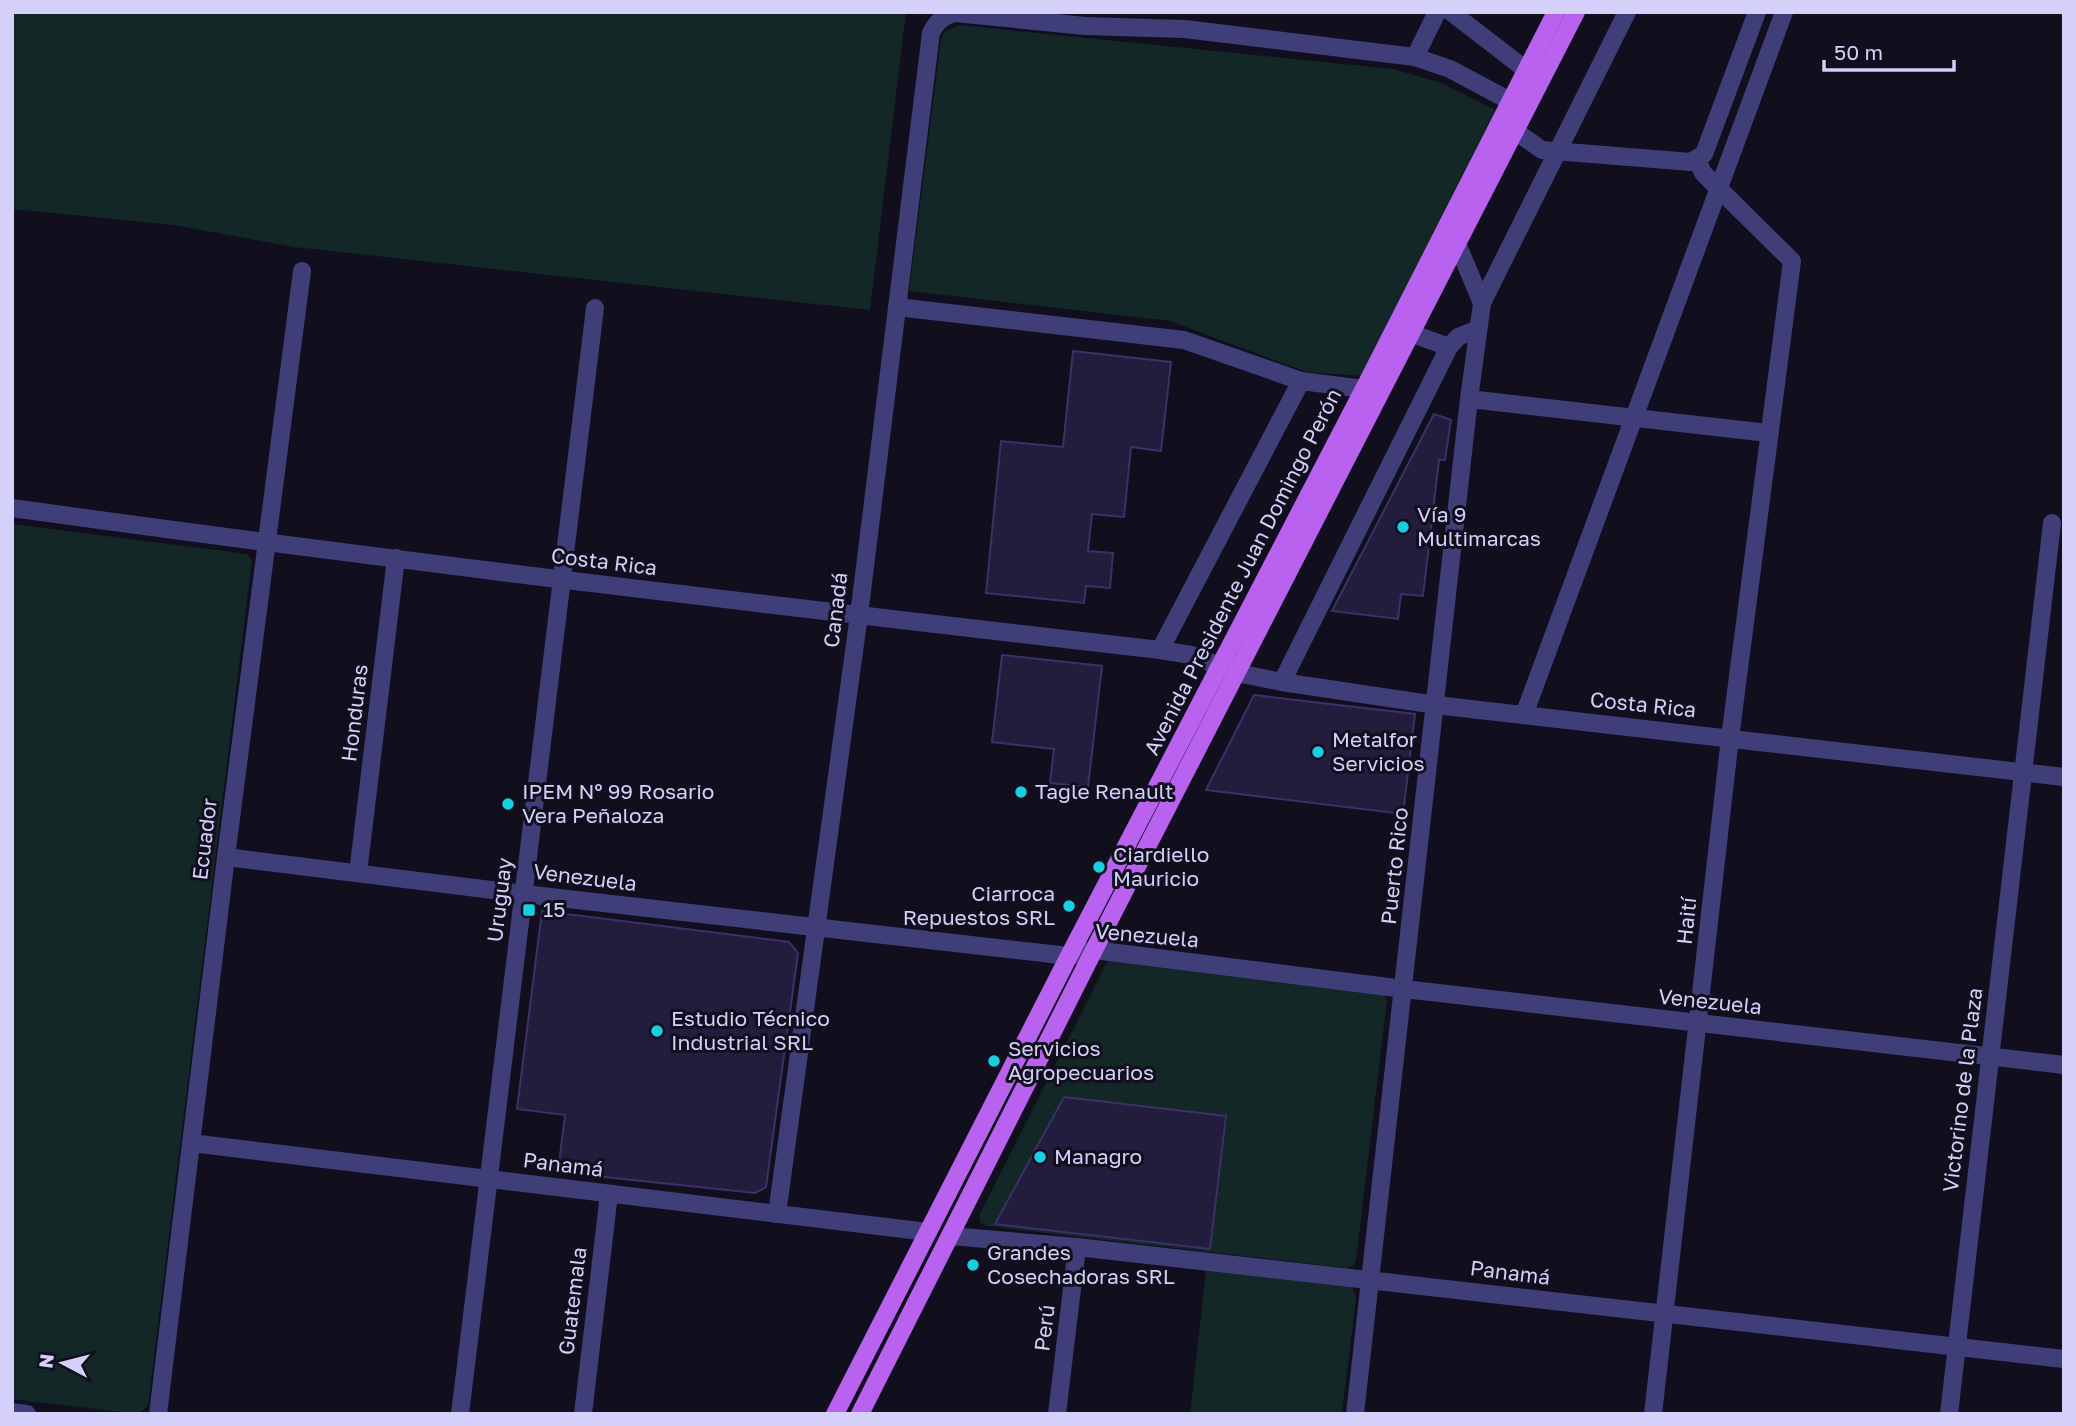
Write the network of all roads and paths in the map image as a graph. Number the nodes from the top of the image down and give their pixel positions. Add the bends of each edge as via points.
1 (1437, 12) edge
2 (1451, 12) edge
3 (1556, 12) edge
4 (1576, 12) edge
5 (1627, 12) edge
6 (1757, 12) edge
7 (1784, 12) edge
8 (1415, 57) junction
9 (1526, 70) junction
10 (1510, 101) junction
11 (1515, 131) junction
12 (1559, 151) junction
13 (1694, 161) junction
14 (1719, 188) junction
15 (1458, 246) junction
16 (302, 271) dead end
17 (1482, 303) junction
18 (594, 307) dead end
19 (897, 307) junction
20 (1478, 329) junction
21 (1413, 334) junction
22 (1449, 347) junction
23 (1301, 382) junction
24 (1364, 389) junction
25 (1469, 399) junction
26 (1634, 418) junction
27 (1768, 433) junction
28 (12, 508) edge
29 (2052, 523) dead end
30 (267, 543) junction
31 (396, 558) junction
32 (562, 580) junction
33 (859, 615) junction
34 (1160, 650) junction
35 (1228, 671) junction
36 (1282, 682) junction
37 (1436, 705) junction
38 (1524, 715) junction
39 (1730, 738) junction
40 (2023, 772) junction
41 (2064, 777) edge
42 (226, 856) junction
43 (358, 873) junction
44 (524, 894) junction
45 (817, 928) junction
46 (1094, 950) junction
47 (1069, 956) junction
48 (1404, 989) junction
49 (1698, 1024) junction
50 (1990, 1055) junction
51 (2064, 1065) edge
52 (191, 1143) junction
53 (489, 1179) junction
54 (608, 1194) junction
55 (776, 1214) junction
56 (928, 1232) junction
57 (951, 1236) junction
58 (1077, 1247) junction
59 (1371, 1280) junction
60 (1664, 1314) junction
61 (1957, 1346) junction
62 (2064, 1359) edge
63 (12, 1412) edge
64 (27, 1414) edge
65 (158, 1414) edge
66 (460, 1414) edge
67 (583, 1414) edge
68 (835, 1414) edge
69 (860, 1414) edge
70 (1057, 1414) edge
71 (1355, 1414) edge
72 (1653, 1414) edge
73 (1949, 1414) edge

1 - 8 street
2 - 9 street
3 - 9 main road, Avenida Presidente Juan Domingo Perón
4 - 11 main road, Avenida Presidente Juan Domingo Perón
5 - 12 street
6 - 13 street via 1704,154
7 - 14 street
8 - 10 street via 1450,69
8 - 19 street, Canadá via 1185,29 1085,26 955,13 944,16 930,33
9 - 10 main road, Avenida Presidente Juan Domingo Perón
10 - 24 main road, Avenida Presidente Juan Domingo Perón
11 - 12 street via 1542,150
11 - 15 main road, Avenida Presidente Juan Domingo Perón
12 - 13 street
12 - 17 street
13 - 14 street
14 - 26 street
14 - 27 street, Haití via 1792,261
15 - 17 street
15 - 21 main road, Avenida Presidente Juan Domingo Perón
16 - 30 street, Ecuador
17 - 20 street, Puerto Rico
18 - 32 street, Uruguay
19 - 23 street via 1184,341
19 - 33 street, Canadá
20 - 22 street via 1458,337
20 - 25 street, Puerto Rico
21 - 22 street
21 - 35 main road, Avenida Presidente Juan Domingo Perón
22 - 36 street
23 - 24 street
23 - 34 street
24 - 35 main road, Avenida Presidente Juan Domingo Perón
25 - 26 street
25 - 37 street, Puerto Rico
26 - 27 street
26 - 38 street
27 - 39 street, Haití
28 - 30 street, Costa Rica
29 - 40 street, Victorino de la Plaza
30 - 31 street, Costa Rica
30 - 42 street, Ecuador
31 - 32 street, Costa Rica
31 - 43 street, Honduras
32 - 33 street, Costa Rica
32 - 44 street, Uruguay
33 - 34 street, Costa Rica
33 - 45 street, Canadá
34 - 35 street, Costa Rica via 1191,655
35 - 36 street, Costa Rica
35 - 46 main road, Avenida Presidente Juan Domingo Perón
35 - 47 main road, Avenida Presidente Juan Domingo Perón
36 - 37 street, Costa Rica
37 - 38 street, Costa Rica
37 - 48 street, Puerto Rico
38 - 39 street, Costa Rica
39 - 40 street, Costa Rica
39 - 49 street, Haití
40 - 41 street, Costa Rica
40 - 50 street, Victorino de la Plaza
42 - 43 street, Venezuela
42 - 52 street, Ecuador
43 - 44 street, Venezuela
44 - 45 street, Venezuela
44 - 53 street, Uruguay
45 - 47 street, Venezuela
45 - 55 street, Canadá
46 - 47 street, Venezuela
46 - 48 street, Venezuela
46 - 57 main road, Avenida Presidente Juan Domingo Perón
47 - 56 main road, Avenida Presidente Juan Domingo Perón
48 - 49 street, Venezuela
48 - 59 street, Puerto Rico
49 - 50 street, Venezuela
49 - 60 street, Haití
50 - 51 street, Venezuela
50 - 61 street, Victorino de la Plaza
52 - 53 street, Panamá
52 - 65 street, Ecuador
53 - 54 street, Panamá
53 - 66 street, Uruguay
54 - 55 street, Panamá
54 - 67 street, Guatemala
55 - 56 street, Panamá
56 - 68 main road, Avenida Presidente Juan Domingo Perón
57 - 58 street, Panamá
57 - 69 main road, Avenida Presidente Juan Domingo Perón
58 - 59 street, Panamá
58 - 70 street, Perú
59 - 60 street, Panamá
59 - 71 street, Puerto Rico
60 - 61 street, Panamá
60 - 72 street, Haití
61 - 62 street, Panamá
61 - 73 street, Victorino de la Plaza
63 - 64 street

